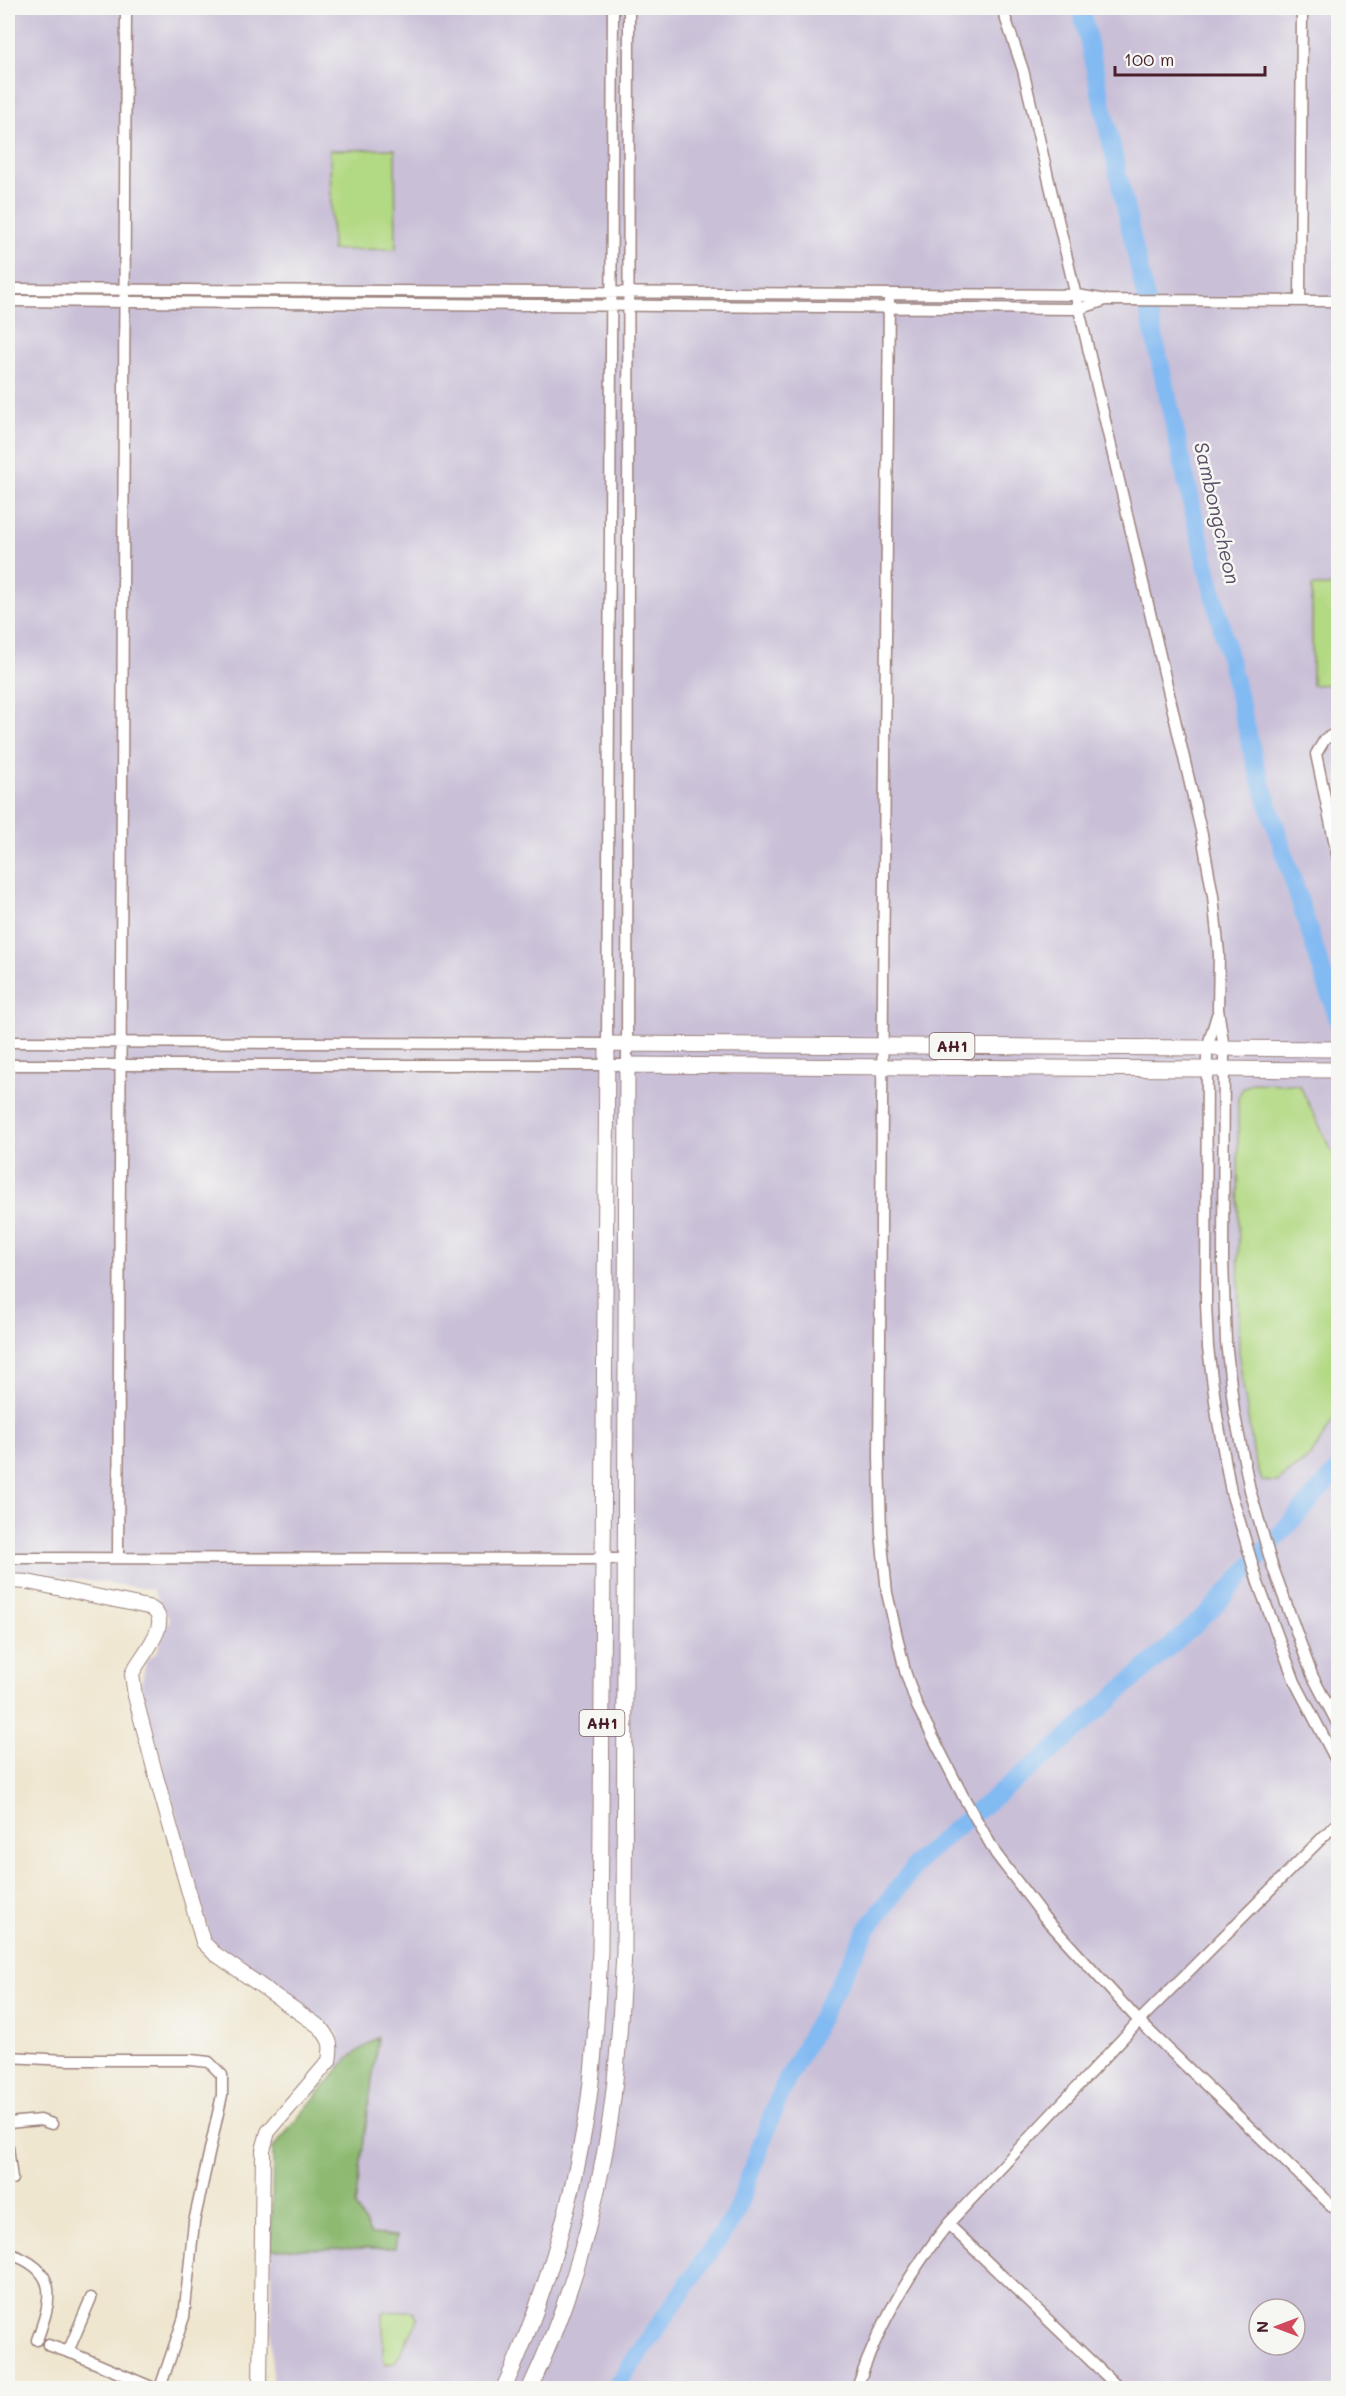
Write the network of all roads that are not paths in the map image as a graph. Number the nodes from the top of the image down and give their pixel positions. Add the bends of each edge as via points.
1 (126, 8) edge
2 (614, 8) edge
3 (629, 8) edge
4 (1002, 8) edge
5 (1302, 8) edge
6 (8, 289) edge
7 (126, 290) junction
8 (612, 292) junction
9 (629, 292) junction
10 (890, 294) junction
11 (1077, 295) junction
12 (1107, 300) junction
13 (1300, 300) junction
14 (8, 301) edge
15 (1338, 301) edge
16 (126, 302) junction
17 (612, 305) junction
18 (629, 305) junction
19 (890, 307) junction
20 (1079, 309) junction
21 (1338, 732) edge
22 (1338, 859) edge
23 (1218, 1009) junction
24 (8, 1042) edge
25 (120, 1042) junction
26 (607, 1044) junction
27 (627, 1044) junction
28 (883, 1046) junction
29 (1207, 1048) junction
30 (1224, 1048) junction
31 (1338, 1049) edge
32 (8, 1065) edge
33 (121, 1065) junction
34 (627, 1065) junction
35 (607, 1066) junction
36 (883, 1067) junction
37 (1207, 1069) junction
38 (1224, 1069) junction
39 (1338, 1070) edge
40 (118, 1557) junction
41 (8, 1558) edge
42 (603, 1559) junction
43 (625, 1559) junction
44 (8, 1581) edge
45 (1338, 1725) edge
46 (1338, 1764) edge
47 (1338, 1822) edge
48 (1139, 2021) junction
49 (8, 2057) edge
50 (8, 2123) edge
51 (52, 2124) dead end
52 (8, 2147) edge
53 (12, 2179) dead end
54 (1338, 2212) edge
55 (948, 2224) junction
56 (8, 2253) edge
57 (91, 2298) dead end
58 (37, 2340) dead end
59 (48, 2346) dead end
60 (68, 2352) junction
61 (154, 2388) edge
62 (160, 2388) edge
63 (260, 2388) edge
64 (504, 2388) edge
65 (530, 2388) edge
66 (857, 2388) edge
67 (1119, 2388) edge

1 - 7 street
2 - 8 street
3 - 9 street
4 - 11 street via 1023,70
5 - 13 street
6 - 7 street
7 - 8 street
7 - 16 street
8 - 9 street
8 - 17 street
9 - 10 street
9 - 18 street
10 - 11 street
10 - 19 street
11 - 12 street
11 - 20 street
12 - 13 street
12 - 20 street
13 - 15 street
14 - 16 street
16 - 17 street
16 - 25 street
17 - 18 street
17 - 26 street
18 - 19 street
18 - 27 street
19 - 20 street
19 - 28 street
20 - 23 street via 1202,835 1218,942
21 - 22 street via 1325,739 1316,754
23 - 29 street
23 - 30 street
24 - 25 street
25 - 26 street
25 - 33 street
26 - 27 main road, AH1
26 - 35 main road, AH1
27 - 28 main road, AH1
27 - 34 street
28 - 29 main road, AH1
28 - 36 street
29 - 30 main road, AH1
29 - 37 street
30 - 31 main road, AH1
30 - 38 street
32 - 33 street
33 - 35 street
33 - 40 street
34 - 35 street
34 - 36 main road, AH1
34 - 43 main road, AH1
35 - 42 main road, AH1
36 - 37 main road, AH1
36 - 48 street via 881,1533 887,1593 905,1671 916,1706 996,1854 1044,1917
37 - 38 main road, AH1
37 - 46 street via 1205,1261 1208,1348 1216,1416 1242,1536 1258,1583 1295,1682
38 - 39 main road, AH1
38 - 45 street via 1222,1200 1227,1352 1234,1411 1271,1562 1312,1675
40 - 41 street
40 - 42 street
42 - 43 street
42 - 64 main road, AH1 via 600,1951 586,2118 571,2194 549,2273
43 - 65 main road, AH1 via 624,1952 610,2121 594,2200 571,2280
44 - 63 street via 155,1610 160,1623 151,1646 132,1674 135,1696 203,1942 320,2028 330,2040 329,2061 268,2132 263,2150
47 - 48 street
48 - 54 street
48 - 55 street
49 - 62 street via 191,2060 209,2062 222,2075 222,2095 194,2222 184,2317
50 - 51 street via 40,2120
52 - 53 street
55 - 66 street via 898,2295
55 - 67 street
56 - 58 street via 32,2265 48,2282 50,2299
57 - 60 street
59 - 60 street
60 - 61 street

